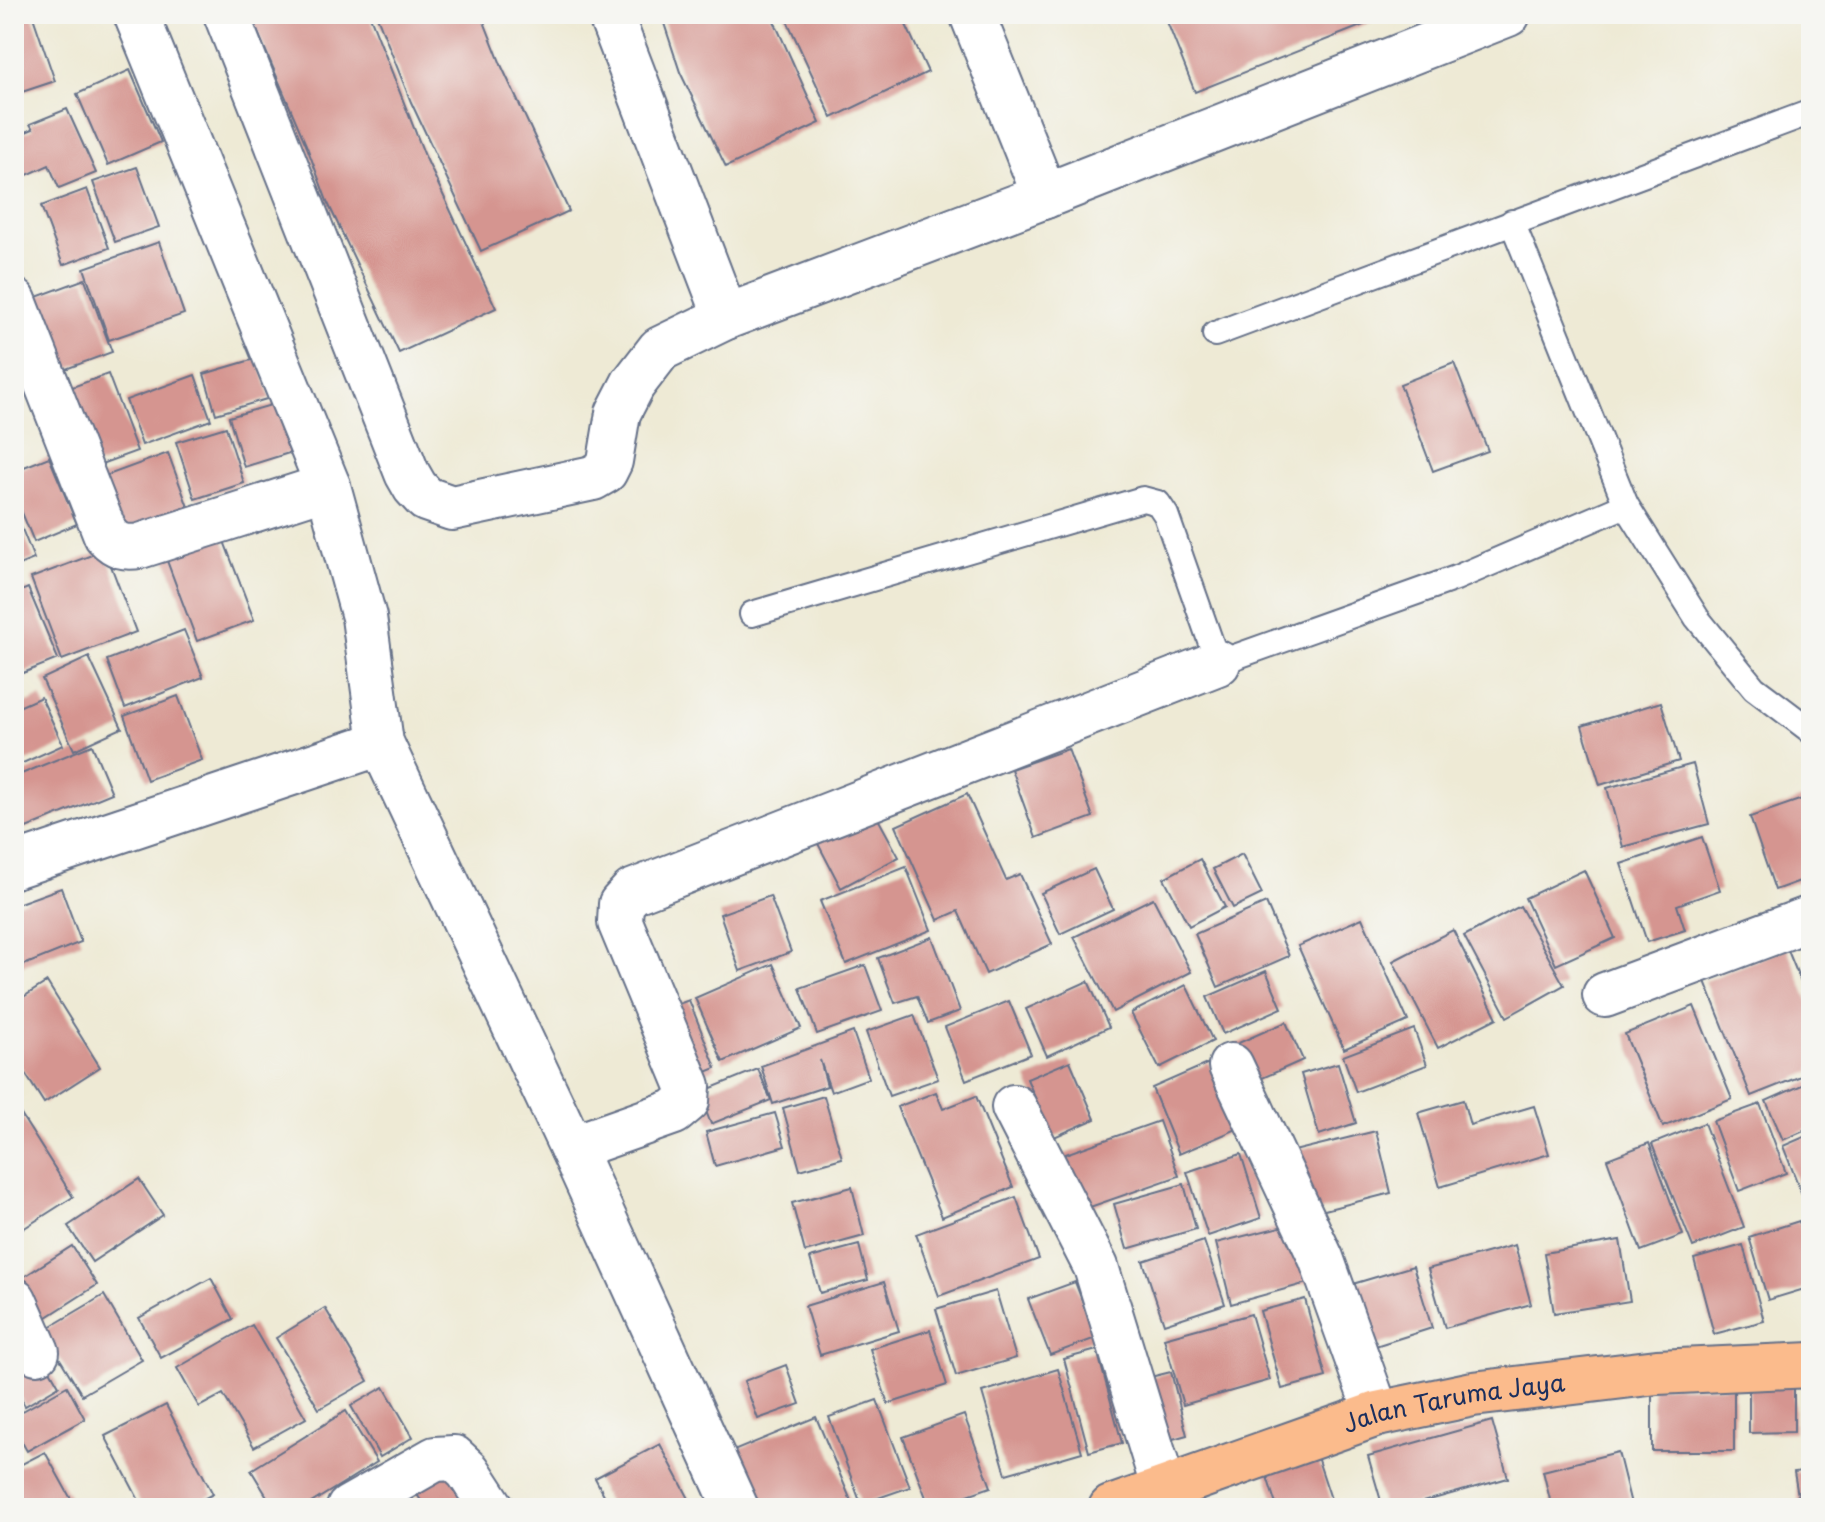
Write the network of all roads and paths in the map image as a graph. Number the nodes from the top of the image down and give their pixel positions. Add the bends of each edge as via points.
1 (136, 14) edge
2 (226, 14) edge
3 (610, 14) edge
4 (972, 14) edge
5 (1508, 14) edge
6 (1811, 112) edge
7 (1045, 196) junction
8 (1512, 222) junction
9 (14, 301) edge
10 (726, 317) junction
11 (1215, 334) dead end
12 (328, 486) junction
13 (1626, 505) junction
14 (752, 614) dead end
15 (1218, 663) junction
16 (1811, 731) edge
17 (381, 743) junction
18 (14, 866) edge
19 (1811, 918) edge
20 (1605, 995) dead end
21 (1231, 1066) dead end
22 (1014, 1107) dead end
23 (572, 1148) junction
24 (14, 1300) edge
25 (37, 1352) dead end
26 (1811, 1365) edge
27 (1377, 1414) junction
28 (1164, 1489) junction
29 (349, 1508) edge
30 (492, 1508) edge
31 (736, 1508) edge
32 (1111, 1508) edge

1 - 12 street
2 - 10 street via 407,473 426,499 452,508 605,471 618,413 651,360 660,349
3 - 10 street
4 - 7 street
5 - 7 street
6 - 8 lane
7 - 10 street
8 - 11 lane
8 - 13 lane
9 - 12 street via 114,544 140,546
12 - 17 street via 364,617
13 - 15 lane via 1456,578
13 - 16 lane via 1697,618 1754,688
14 - 15 lane via 1143,499 1158,503 1166,515
15 - 23 street via 632,892 621,904 620,922 688,1086 687,1101 674,1112
17 - 18 street
17 - 23 street
19 - 20 street
21 - 27 street via 1321,1258
22 - 28 street via 1096,1267
23 - 31 street
24 - 25 street
26 - 27 main road, Jalan Taruma Jaya via 1657,1372 1473,1394
27 - 28 main road, Jalan Taruma Jaya
28 - 32 main road, Jalan Taruma Jaya
29 - 30 street via 435,1459 454,1458

